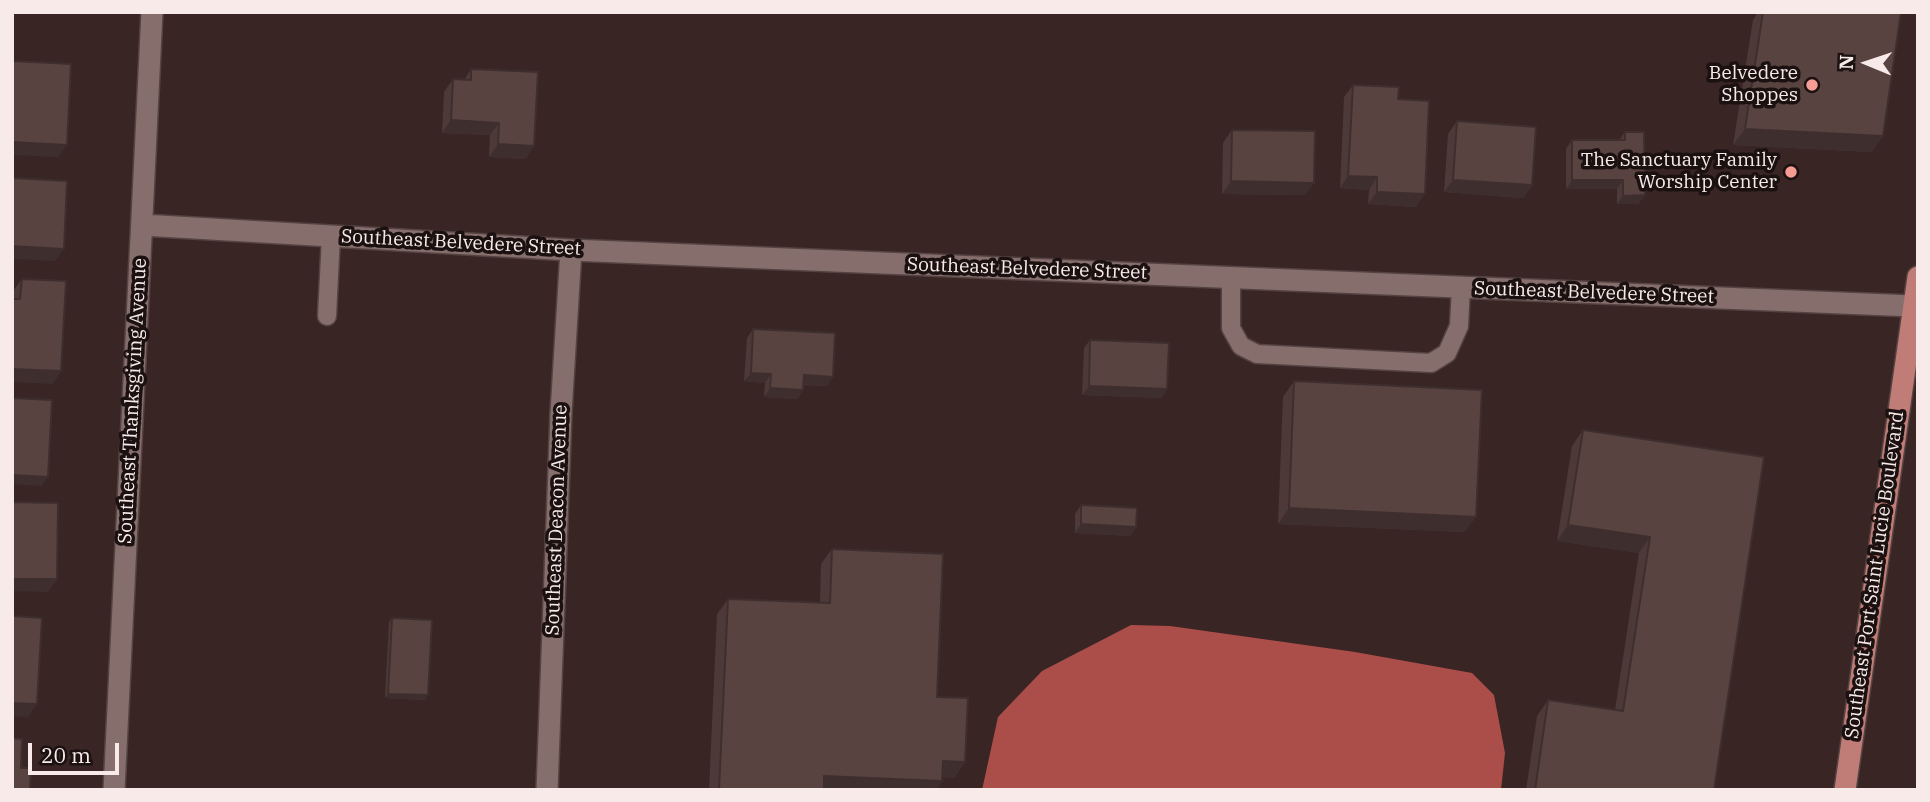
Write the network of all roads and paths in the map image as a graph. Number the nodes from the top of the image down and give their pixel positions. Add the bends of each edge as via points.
1 (152, 12) edge
2 (142, 225) junction
3 (331, 236) junction
4 (571, 250) junction
5 (1231, 277) junction
6 (1918, 278) edge
7 (1461, 287) junction
8 (1913, 306) junction
9 (327, 316) dead end
10 (114, 790) edge
11 (547, 790) edge
12 (1845, 790) edge

1 - 2 street, Southeast Thanksgiving Avenue
2 - 3 street, Southeast Belvedere Street
2 - 10 street, Southeast Thanksgiving Avenue
3 - 4 street, Southeast Belvedere Street
3 - 9 lane
4 - 5 street, Southeast Belvedere Street
4 - 11 street, Southeast Deacon Avenue
5 - 7 street, Southeast Belvedere Street
5 - 7 lane via 1231,328 1241,346 1257,354 1431,363 1447,353 1459,326
6 - 8 main road, Southeast Port Saint Lucie Boulevard
7 - 8 street, Southeast Belvedere Street
8 - 12 main road, Southeast Port Saint Lucie Boulevard

